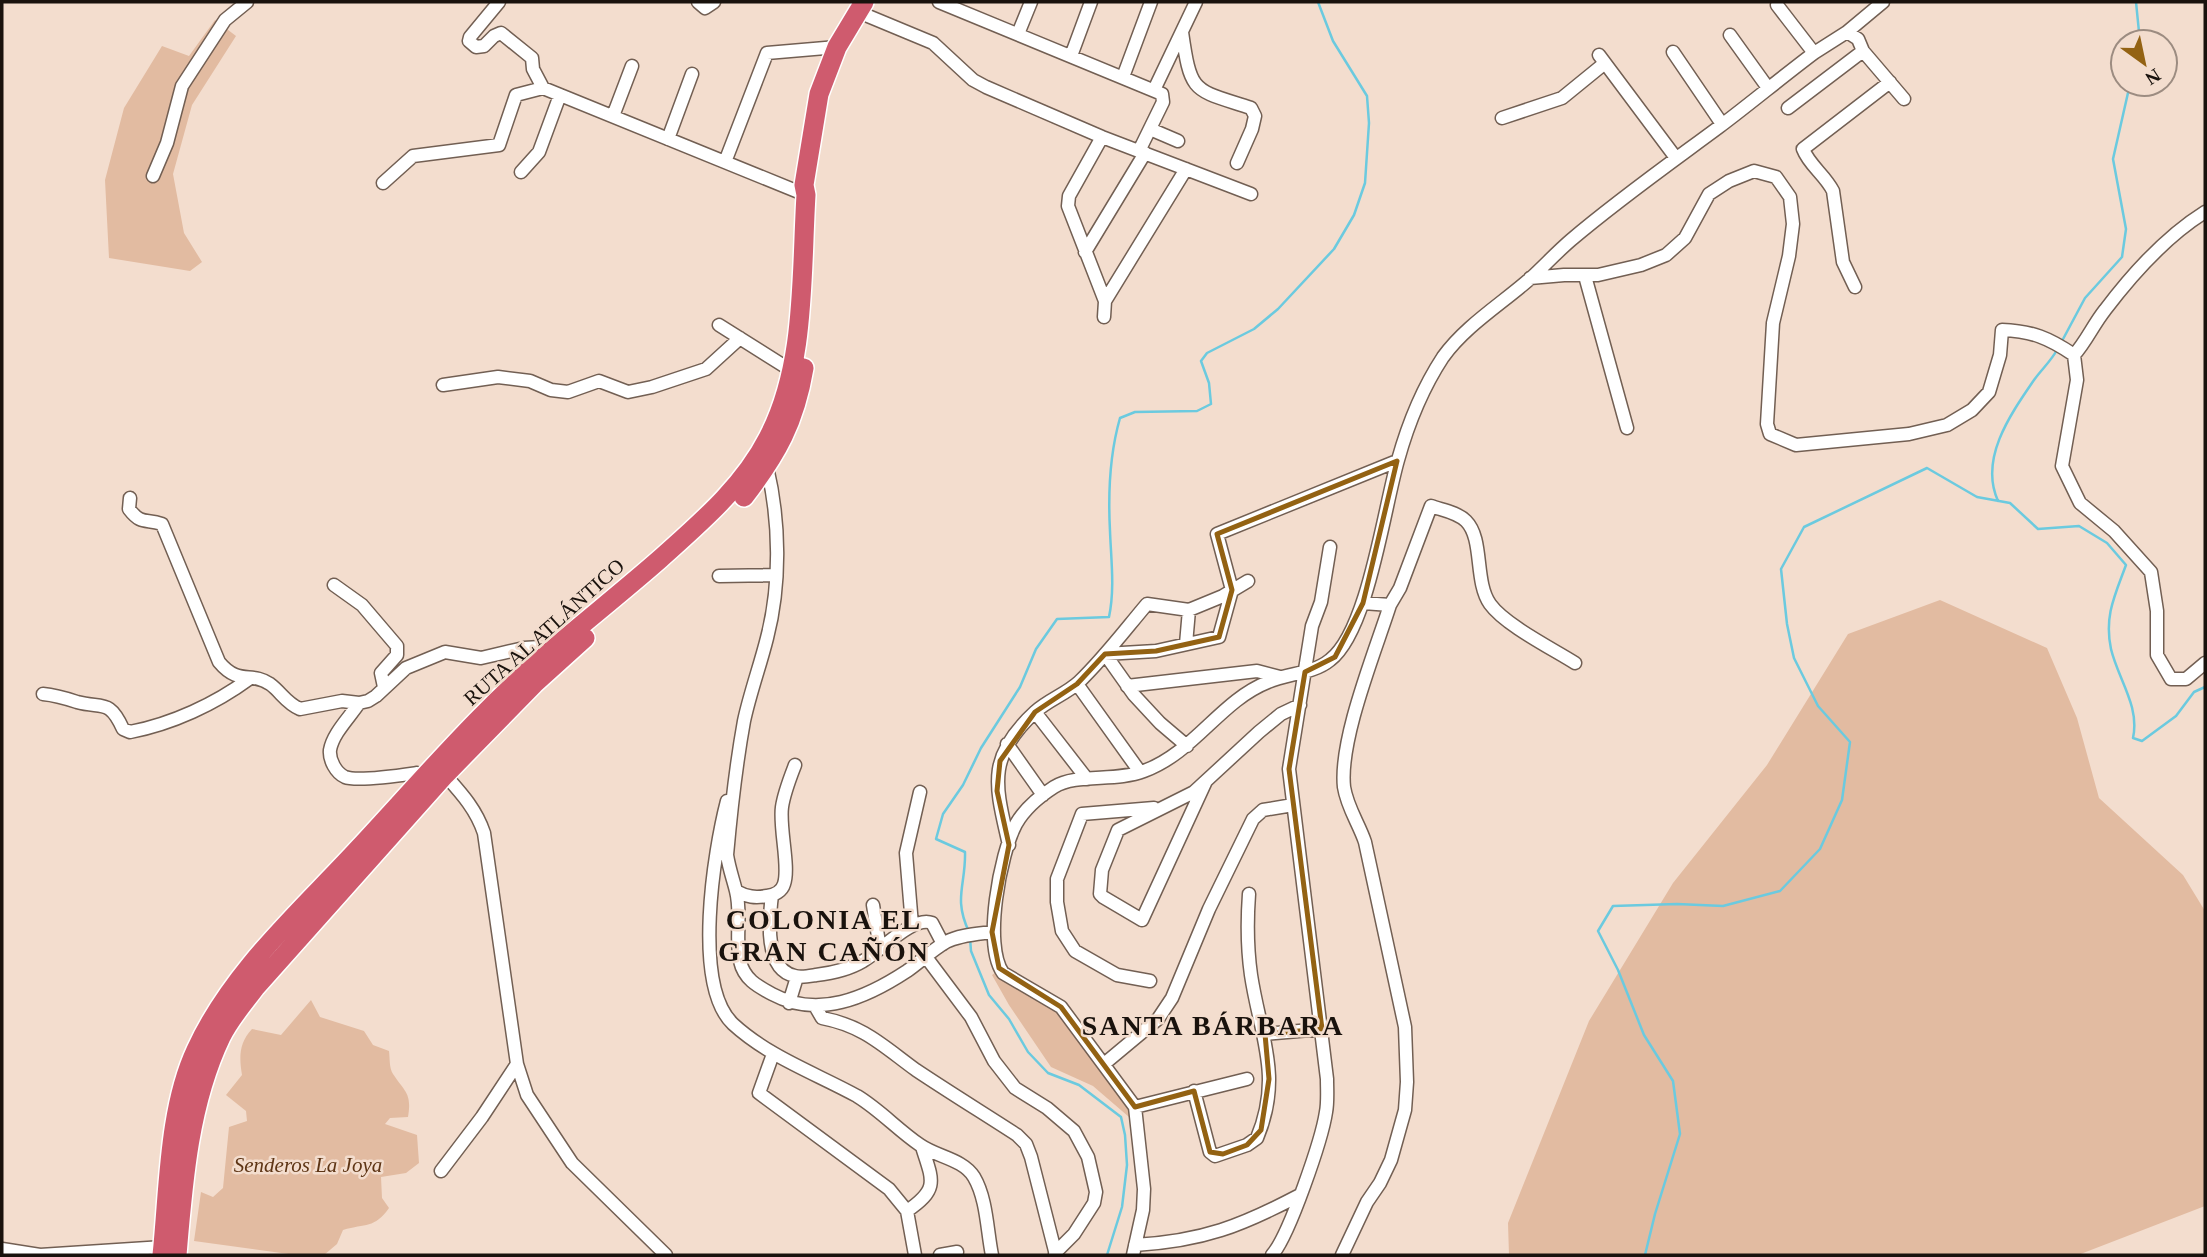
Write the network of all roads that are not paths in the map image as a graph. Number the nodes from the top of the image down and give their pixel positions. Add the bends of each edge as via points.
1 (247, 2) edge
2 (499, 2) edge
3 (698, 2) edge
4 (714, 2) edge
5 (939, 2) edge
6 (1031, 2) edge
7 (1091, 2) edge
8 (1151, 2) edge
9 (1196, 2) edge
10 (1883, 2) edge
11 (866, 5) edge
12 (1777, 5) dead end
13 (964, 7) edge
14 (1182, 32) junction
15 (1847, 33) junction
16 (1018, 34) junction
17 (1730, 34) dead end
18 (837, 47) junction
19 (1863, 51) junction
20 (1673, 52) dead end
21 (1814, 53) junction
22 (1071, 56) junction
23 (632, 66) dead end
24 (692, 74) dead end
25 (1124, 77) junction
26 (1890, 82) junction
27 (543, 88) junction
28 (1768, 88) junction
29 (1154, 90) junction
30 (560, 95) junction
31 (1904, 99) dead end
32 (1788, 108) dead end
33 (613, 116) junction
34 (1502, 118) dead end
35 (1722, 124) junction
36 (1150, 129) junction
37 (1102, 137) junction
38 (668, 139) junction
39 (1178, 141) dead end
40 (1142, 152) junction
41 (1676, 158) junction
42 (725, 162) junction
43 (1237, 163) dead end
44 (1186, 169) junction
45 (521, 172) dead end
46 (153, 176) dead end
47 (383, 183) dead end
48 (1251, 194) dead end
49 (806, 195) junction
50 (2205, 212) edge
51 (1085, 252) junction
52 (1586, 276) junction
53 (1530, 278) junction
54 (1855, 287) dead end
55 (1105, 301) junction
56 (1104, 317) dead end
57 (719, 325) dead end
58 (740, 338) junction
59 (2064, 349) junction
60 (792, 372) junction
61 (443, 385) dead end
62 (1627, 428) dead end
63 (1398, 461) junction
64 (767, 467) junction
65 (130, 498) dead end
66 (1330, 547) dead end
67 (776, 575) junction
68 (719, 576) dead end
69 (1248, 581) dead end
70 (334, 585) dead end
71 (1232, 590) junction
72 (1363, 603) junction
73 (1390, 605) junction
74 (1189, 610) junction
75 (1186, 644) junction
76 (556, 646) junction
77 (1105, 654) junction
78 (1575, 663) dead end
79 (2205, 663) edge
80 (1305, 671) junction
81 (1283, 678) junction
82 (249, 679) junction
83 (1077, 684) junction
84 (1128, 686) junction
85 (384, 687) junction
86 (43, 694) dead end
87 (359, 703) junction
88 (1300, 705) junction
89 (1035, 712) junction
90 (1007, 744) junction
91 (1187, 746) junction
92 (738, 757) junction
93 (794, 765) dead end
94 (1140, 772) junction
95 (445, 775) junction
96 (424, 776) junction
97 (1087, 779) junction
98 (1206, 781) junction
99 (920, 792) dead end
100 (1043, 795) junction
101 (1293, 805) junction
102 (1165, 807) junction
103 (1009, 845) junction
104 (736, 891) junction
105 (1249, 894) dead end
106 (772, 895) junction
107 (873, 905) dead end
108 (912, 925) junction
109 (989, 932) junction
110 (948, 941) junction
111 (880, 949) junction
112 (926, 957) junction
113 (797, 977) junction
114 (1150, 981) dead end
115 (789, 1003) junction
116 (815, 1006) junction
117 (1322, 1029) junction
118 (1265, 1034) junction
119 (773, 1054) junction
120 (517, 1064) junction
121 (1104, 1064) junction
122 (1247, 1079) dead end
123 (1194, 1091) junction
124 (1135, 1107) junction
125 (922, 1147) junction
126 (441, 1171) dead end
127 (1300, 1195) junction
128 (906, 1212) junction
129 (2, 1249) edge
130 (1134, 1250) edge
131 (167, 1252) edge
132 (957, 1252) dead end
133 (1056, 1254) edge
134 (666, 1255) edge
135 (915, 1255) edge
136 (940, 1255) edge
137 (992, 1255) edge
138 (1272, 1255) edge
139 (1342, 1255) edge

1 - 46 street via 225,20 182,86 167,144
2 - 27 street via 469,41 480,48 494,36 507,36 532,58
3 - 4 street via 705,8
5 - 13 street
6 - 16 street
7 - 22 street
8 - 25 street
9 - 14 street
10 - 15 street
11 - 18 highway, RUTA AL ATLÁNTICO
11 - 37 street via 933,43 973,80
11 - 64 highway, RUTA AL ATLÁNTICO via 826,107 804,367 798,402
12 - 21 street
13 - 16 street
14 - 29 street
14 - 43 street via 1194,84 1205,93 1251,108 1255,116
15 - 19 street via 1858,39
15 - 21 street
16 - 22 street
17 - 28 street
18 - 42 street via 767,53
18 - 49 highway, RUTA AL ATLÁNTICO via 819,94
19 - 26 street
19 - 32 street
20 - 35 street
21 - 28 street
22 - 25 street
23 - 33 street
24 - 38 street
25 - 29 street
26 - 31 street
26 - 54 street via 1803,149 1833,191 1843,262
27 - 30 street
27 - 47 street via 516,95 499,145 413,156
28 - 35 street
29 - 36 street via 1162,94 1163,102
30 - 33 street
30 - 45 street via 539,152
33 - 38 street
34 - 41 street via 1562,98 1602,59
35 - 41 street
36 - 39 street
36 - 40 street
37 - 40 street
37 - 51 street via 1069,195 1068,206
38 - 42 street
40 - 44 street
40 - 51 street
41 - 53 street
42 - 49 street
44 - 48 street
44 - 55 street
49 - 60 highway, RUTA AL ATLÁNTICO
50 - 59 street via 2162,244
51 - 55 street
52 - 53 street
52 - 59 street via 1665,255 1685,238 1709,194 1729,181 1754,171 1776,177 1790,197 1793,225 1773,323 1767,424 1770,434 1796,445 1909,434 1947,425 1972,410 1989,392 2002,330 2024,330
52 - 62 street
53 - 63 street via 1479,319 1444,356 1413,412
55 - 56 street
57 - 58 street
58 - 60 street
58 - 61 street via 706,369 628,392 599,381 568,392 498,377
59 - 79 street via 2077,380 2062,466 2080,503 2114,531 2151,572 2157,655 2171,679 2186,679
60 - 76 highway, RUTA AL ATLÁNTICO via 782,410 739,484 678,543
63 - 71 street via 1217,534
63 - 72 street
64 - 67 street
64 - 95 highway, RUTA AL ATLÁNTICO via 712,530 534,684
65 - 82 street via 136,518 162,524 219,662 232,675
66 - 80 street
67 - 68 street
67 - 92 street via 767,637
69 - 71 street
70 - 85 street via 362,605 397,646 397,654 381,673
71 - 74 street
71 - 75 street via 1219,637
72 - 73 street
72 - 80 street via 1335,657
73 - 78 street via 1431,506 1467,522 1483,590 1491,605
73 - 139 street via 1353,720 1344,787 1365,842 1405,1027 1405,1110 1391,1160
74 - 75 street
74 - 77 street via 1147,604
75 - 77 street
76 - 85 street via 481,658 445,652 407,668
76 - 96 highway, RUTA AL ATLÁNTICO
77 - 83 street
77 - 84 street
80 - 81 street
80 - 88 street
81 - 84 street via 1257,671
81 - 91 street via 1267,682 1235,702
82 - 86 street via 181,717 130,733 117,715 97,703
82 - 87 street via 268,682 300,709 342,701
83 - 89 street
83 - 94 street
84 - 91 street
85 - 87 street
87 - 96 street via 330,751 338,772 358,779
88 - 98 street via 1281,714
88 - 101 street via 1289,769
89 - 90 street
89 - 97 street
90 - 100 street
90 - 103 street via 997,791
91 - 94 street
92 - 104 street via 727,855
92 - 119 street via 717,838 709,937 715,992 731,1022
93 - 106 street via 782,806 786,874 784,884
94 - 97 street
95 - 120 street via 471,805 484,832
95 - 131 highway, RUTA AL ATLÁNTICO via 255,988 222,1035 201,1086
96 - 131 highway, RUTA AL ATLÁNTICO via 244,972 214,1015 182,1091 174,1137
97 - 100 street via 1056,785
98 - 102 street
98 - 102 street via 1142,920 1100,894 1102,870 1118,830
99 - 108 street via 906,853
100 - 103 street via 1017,824
101 - 117 street
101 - 121 street via 1263,810 1253,819 1172,998 1153,1024
102 - 114 street via 1083,814 1056,889 1062,931 1074,951 1117,975
103 - 109 street
104 - 106 street via 756,898
104 - 115 street via 740,961 751,983
105 - 118 street via 1251,976
106 - 113 street via 770,939 777,964
107 - 111 street
108 - 110 street via 929,921
108 - 111 street
109 - 110 street
109 - 121 street via 1003,973 1057,1002
110 - 112 street
111 - 113 street via 839,972
112 - 116 street via 870,993
112 - 133 street via 971,1017 1015,1088 1074,1131 1088,1157 1094,1203
113 - 115 street
115 - 116 street
116 - 133 street via 822,1018 863,1031 1026,1144
117 - 118 street
117 - 127 street via 1326,1113
118 - 123 street via 1269,1079 1257,1138 1215,1156 1210,1152
119 - 125 street via 859,1098
119 - 128 street via 760,1093 871,1174
120 - 126 street
120 - 134 street via 527,1095 572,1163
121 - 124 street
122 - 123 street
123 - 124 street
124 - 130 street via 1144,1189
125 - 128 street via 931,1189
125 - 137 street via 966,1167 974,1178
127 - 130 street via 1222,1232
127 - 138 street via 1280,1247
128 - 135 street
129 - 131 street via 40,1255
132 - 136 street

